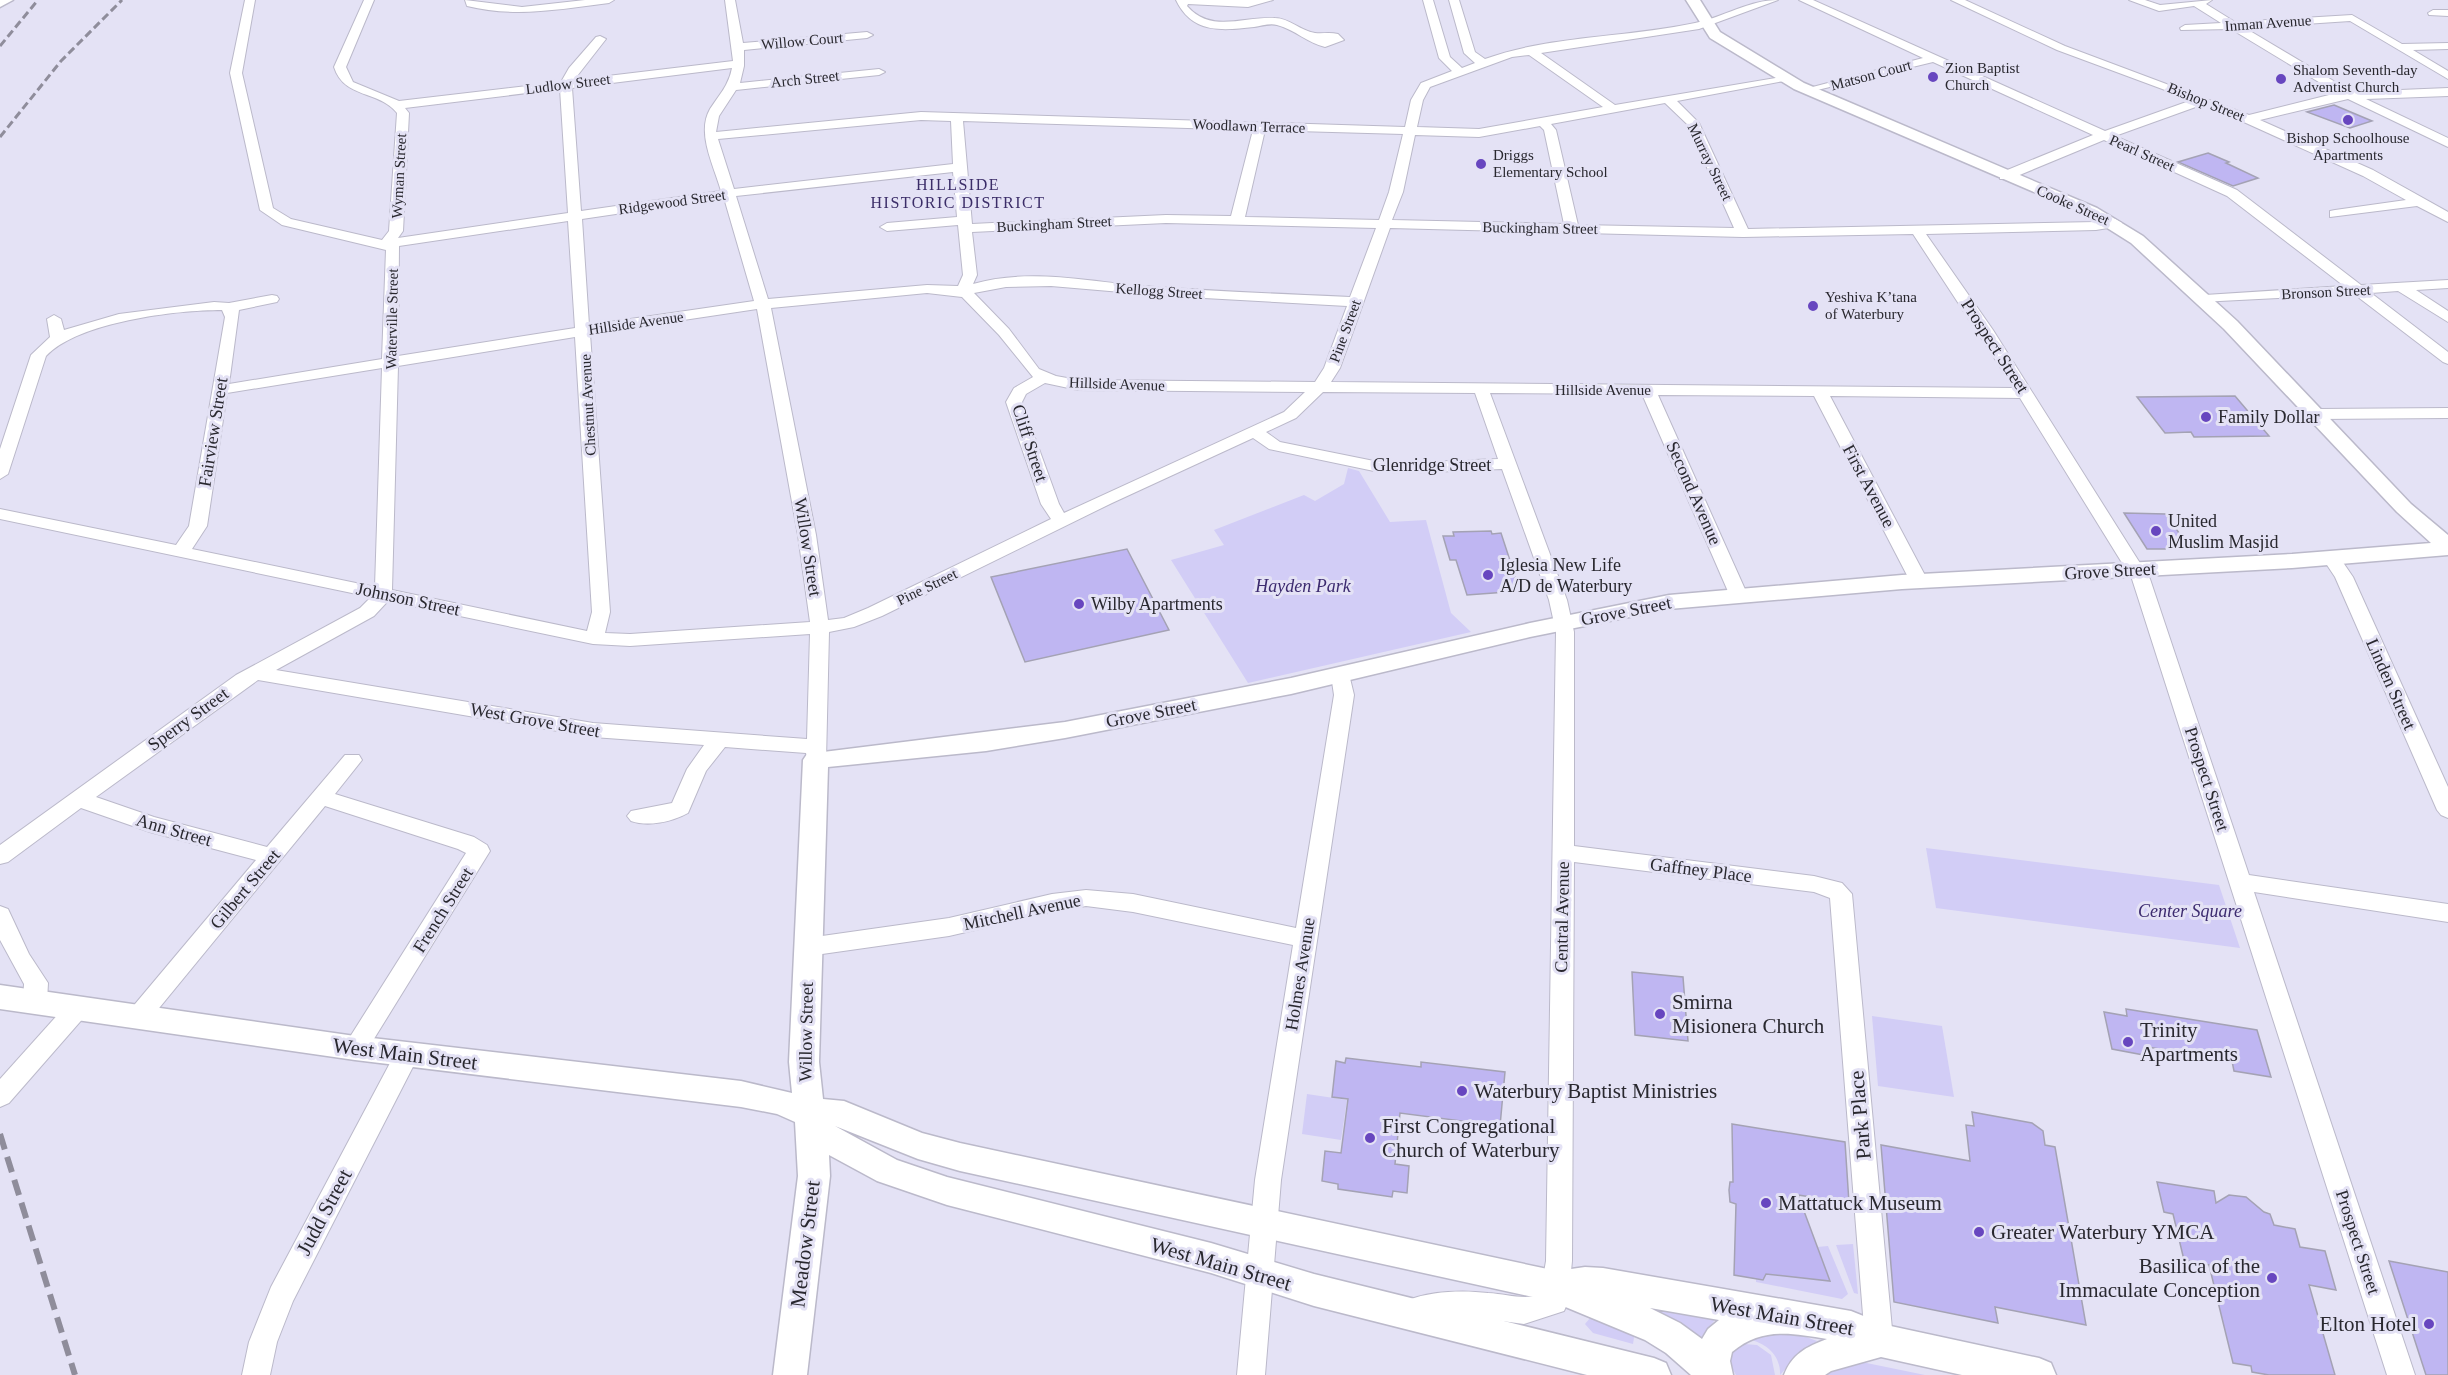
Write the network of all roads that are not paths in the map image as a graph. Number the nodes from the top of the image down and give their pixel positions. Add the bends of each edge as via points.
1 (6, 0) edge
2 (250, 0) edge
3 (369, 0) edge
4 (470, 0) edge
5 (609, 0) edge
6 (730, 0) edge
7 (1268, 0) edge
8 (1428, 0) edge
9 (1454, 0) edge
10 (1693, 0) edge
11 (1773, 0) edge
12 (1804, 0) edge
13 (1956, 0) edge
14 (2134, 0) edge
15 (2211, 0) edge
16 (1184, 2) edge
17 (0, 3) edge
18 (2196, 3) junction
19 (2433, 13) dead end
20 (2448, 13) edge
21 (1706, 24) junction
22 (2235, 25) junction
23 (2185, 28) dead end
24 (867, 35) dead end
25 (1314, 37) dead end
26 (600, 39) dead end
27 (2399, 46) junction
28 (2448, 46) edge
29 (737, 47) junction
30 (1530, 50) junction
31 (1933, 59) junction
32 (1482, 63) junction
33 (738, 64) junction
34 (1459, 71) junction
35 (879, 72) dead end
36 (2448, 76) edge
37 (1784, 78) junction
38 (566, 84) junction
39 (731, 87) junction
40 (1809, 91) junction
41 (2448, 92) edge
42 (2349, 95) junction
43 (1668, 99) junction
44 (2204, 100) junction
45 (398, 105) junction
46 (1613, 109) junction
47 (957, 117) junction
48 (2248, 119) junction
49 (1544, 122) junction
50 (1260, 127) junction
51 (1409, 131) junction
52 (710, 136) junction
53 (2102, 136) junction
54 (2448, 143) edge
55 (959, 168) junction
56 (2005, 176) junction
57 (728, 194) junction
58 (2419, 202) junction
59 (2335, 214) dead end
60 (575, 215) junction
61 (2448, 218) edge
62 (1237, 221) junction
63 (2115, 223) junction
64 (965, 225) junction
65 (1384, 225) junction
66 (887, 227) dead end
67 (1572, 229) junction
68 (1917, 230) junction
69 (1743, 233) junction
70 (386, 244) junction
71 (2448, 284) edge
72 (2403, 288) junction
73 (2358, 290) junction
74 (963, 292) junction
75 (272, 299) dead end
76 (2205, 299) junction
77 (1356, 302) junction
78 (763, 304) junction
79 (229, 307) junction
80 (2448, 318) edge
81 (54, 319) dead end
82 (583, 330) junction
83 (58, 338) junction
84 (2448, 359) edge
85 (391, 362) junction
86 (1044, 377) junction
87 (1318, 388) junction
88 (1481, 389) junction
89 (220, 390) junction
90 (1648, 390) junction
91 (1819, 392) junction
92 (2026, 393) junction
93 (2448, 412) edge
94 (2318, 414) junction
95 (1254, 431) junction
96 (1508, 464) junction
97 (0, 474) edge
98 (0, 514) edge
99 (1061, 521) junction
100 (2448, 547) edge
101 (180, 552) junction
102 (2332, 559) junction
103 (2136, 569) junction
104 (1919, 581) junction
105 (382, 594) junction
106 (1739, 596) junction
107 (1564, 623) junction
108 (820, 628) junction
109 (593, 638) junction
110 (255, 672) junction
111 (1341, 675) junction
112 (719, 740) junction
113 (816, 753) junction
114 (352, 760) dead end
115 (321, 797) junction
116 (77, 800) junction
117 (2448, 810) edge
118 (638, 816) dead end
119 (1563, 853) junction
120 (0, 856) edge
121 (272, 856) junction
122 (2241, 882) junction
123 (1838, 891) joint
124 (2448, 913) edge
125 (0, 915) edge
126 (1305, 939) junction
127 (808, 947) junction
128 (0, 997) edge
129 (35, 1001) junction
130 (78, 1008) junction
131 (138, 1017) junction
132 (355, 1048) junction
133 (407, 1055) junction
134 (0, 1096) edge
135 (809, 1114) junction
136 (1263, 1223) junction
137 (1260, 1274) junction
138 (1557, 1287) junction
139 (1401, 1311) junction
140 (1811, 1319) junction
141 (1878, 1340) junction
142 (256, 1375) edge
143 (790, 1375) edge
144 (1251, 1375) edge
145 (1654, 1375) edge
146 (1715, 1375) edge
147 (1801, 1375) edge
148 (2039, 1375) edge
149 (2401, 1375) edge

1 - 17 main road
2 - 70 street, Waterville Street via 236,73 267,210 287,222
3 - 45 street via 340,67 341,76 349,85
4 - 5 street via 486,9 511,10
6 - 29 street
7 - 16 street via 1252,4
8 - 34 street via 1445,58
9 - 32 street via 1470,53
10 - 21 main road, Cooke Street
11 - 21 street, Pine Street
12 - 31 street, Pearl Street
13 - 44 street, Bishop Street via 2051,44
14 - 18 street via 2158,8
15 - 18 street
16 - 25 street via 1192,18 1206,24 1279,21
18 - 22 street
19 - 20 street
21 - 30 street, Pine Street
21 - 37 main road, Cooke Street via 1715,35
22 - 23 street, Inman Avenue
22 - 27 street, Inman Avenue via 2352,18
22 - 42 street
24 - 29 street, Willow Court
26 - 38 street
27 - 28 street
27 - 36 street
29 - 33 street
30 - 32 street, Pine Street
30 - 46 street
31 - 40 street, Matson Court
31 - 53 street, Pearl Street
32 - 34 street, Pine Street
33 - 38 street, Ludlow Street
33 - 39 street
34 - 51 street, Pine Street via 1422,88
35 - 39 street, Arch Street
37 - 40 main road, Cooke Street
37 - 43 street, Woodlawn Terrace
38 - 45 street, Ludlow Street
38 - 60 street, Chestnut Avenue
39 - 52 street via 710,118
40 - 56 main road, Cooke Street
41 - 42 street
42 - 48 street
42 - 54 street
43 - 46 street, Woodlawn Terrace
43 - 69 street, Murray Street via 1693,123
44 - 48 street, Bishop Street
44 - 53 street
45 - 70 street, Wyman Street via 403,115 396,231
46 - 49 street, Woodlawn Terrace
47 - 50 street, Woodlawn Terrace
47 - 52 street, Woodlawn Terrace via 883,118
47 - 55 street
48 - 58 street, Bishop Street via 2375,176
49 - 51 street, Woodlawn Terrace via 1479,134
49 - 67 street via 1550,130
50 - 51 street, Woodlawn Terrace
50 - 62 street
51 - 65 street, Pine Street via 1396,192
52 - 57 street, Willow Street
53 - 56 street
53 - 73 street, Pearl Street via 2232,194
55 - 57 street, Ridgewood Street
55 - 64 street
56 - 63 main road, Cooke Street
57 - 60 street, Ridgewood Street
57 - 78 street, Willow Street
58 - 59 street
58 - 61 street, Bishop Street
60 - 70 street, Ridgewood Street
60 - 82 street, Chestnut Avenue
62 - 64 street, Buckingham Street via 1166,219
62 - 65 street, Buckingham Street
63 - 68 street, Buckingham Street
63 - 76 main road, Cooke Street
64 - 66 street, Buckingham Street
64 - 74 street via 970,275
65 - 67 street, Buckingham Street
65 - 77 street, Pine Street
67 - 69 street, Buckingham Street
68 - 69 street, Buckingham Street
68 - 92 street, Prospect Street
70 - 85 street, Waterville Street via 393,251
71 - 72 street, Bronson Street
72 - 73 street, Bronson Street
72 - 80 street
73 - 76 street, Bronson Street
73 - 84 street, Pearl Street
74 - 77 street, Kellogg Street via 987,285 1033,282
74 - 78 street, Hillside Avenue via 896,290
74 - 86 street, Hillside Avenue via 1004,332 1031,369
75 - 79 street
76 - 94 main road, Cooke Street
77 - 87 street, Pine Street via 1330,374
78 - 82 street, Hillside Avenue
78 - 108 street, Willow Street via 789,430
79 - 83 street via 99,324
79 - 89 street, Fairview Street via 232,317
81 - 83 street
82 - 85 street, Hillside Avenue
82 - 109 street, Chestnut Avenue via 601,612
83 - 97 street via 39,355
85 - 89 street, Hillside Avenue
85 - 105 street, Waterville Street via 387,560
86 - 87 street, Hillside Avenue via 1087,386
86 - 99 street, Cliff Street via 1020,392 1014,402 1050,504
87 - 88 street, Hillside Avenue
87 - 95 street, Pine Street via 1295,412
88 - 90 street, Hillside Avenue
88 - 96 street, Central Avenue
89 - 101 street, Fairview Street via 198,526
90 - 91 street, Hillside Avenue
90 - 106 street, Second Avenue
91 - 92 street, Hillside Avenue
91 - 104 street, First Avenue
92 - 103 street, Prospect Street
93 - 94 street
94 - 100 main road, Cooke Street via 2418,522
95 - 96 street, Glenridge Street via 1275,446 1382,467
95 - 99 street, Pine Street
96 - 107 street, Central Avenue
98 - 101 street, Johnson Street
99 - 108 street, Pine Street via 875,612
100 - 102 main road, Grove Street
101 - 105 street, Johnson Street
102 - 103 main road, Grove Street
102 - 117 street, Linden Street via 2344,577
103 - 104 main road, Grove Street
103 - 122 street, Prospect Street
104 - 106 main road, Grove Street
105 - 109 street, Johnson Street
105 - 110 street, Sperry Street via 367,612
106 - 107 main road, Grove Street via 1657,604
107 - 111 main road, Grove Street
107 - 119 street, Central Avenue
108 - 109 street, Johnson Street via 620,640
108 - 113 street, Willow Street
110 - 112 street, West Grove Street via 594,730
110 - 116 street, Sperry Street
111 - 113 main road, Grove Street via 1035,735
111 - 126 street, Holmes Avenue via 1344,695
112 - 113 street, West Grove Street
112 - 118 street via 697,769 681,808 671,813
113 - 127 main road, Willow Street
114 - 115 street, Gilbert Street
115 - 121 street, Gilbert Street
115 - 132 street, French Street via 466,843 479,851
116 - 120 street, Sperry Street
116 - 121 street, Ann Street
119 - 123 street, Gaffney Place via 1814,884
119 - 138 street, Central Avenue
121 - 131 street, Gilbert Street
122 - 124 street
122 - 149 street, Prospect Street
123 - 141 street, Park Place via 1842,898
125 - 129 street via 36,983
126 - 127 street, Mitchell Avenue via 1133,903 1086,898 949,927
126 - 136 street, Holmes Avenue
127 - 135 main road, Willow Street via 804,1062
128 - 129 main road, West Main Street
129 - 130 main road, West Main Street
130 - 131 main road, West Main Street
130 - 134 street
131 - 132 main road, West Main Street
132 - 133 main road, West Main Street
133 - 135 main road, West Main Street via 741,1094 781,1102
133 - 142 street, Judd Street via 281,1296 263,1342
135 - 136 main road, West Main Street via 837,1112 960,1158
135 - 137 main road, West Main Street via 818,1131 829,1140 905,1178
135 - 143 main road, Meadow Street via 813,1182
136 - 137 street, Holmes Avenue
136 - 138 main road, West Main Street
137 - 139 main road, West Main Street
137 - 144 street, Holmes Avenue
138 - 139 street via 1554,1302 1532,1311 1461,1305
138 - 140 main road, West Main Street via 1603,1284
138 - 146 main road, West Main Street via 1656,1328 1696,1355
139 - 145 main road, West Main Street
140 - 141 main road, West Main Street via 1859,1329
140 - 146 main road via 1776,1318 1733,1329 1714,1348
141 - 147 main road via 1868,1346 1831,1353
141 - 148 main road, West Main Street

